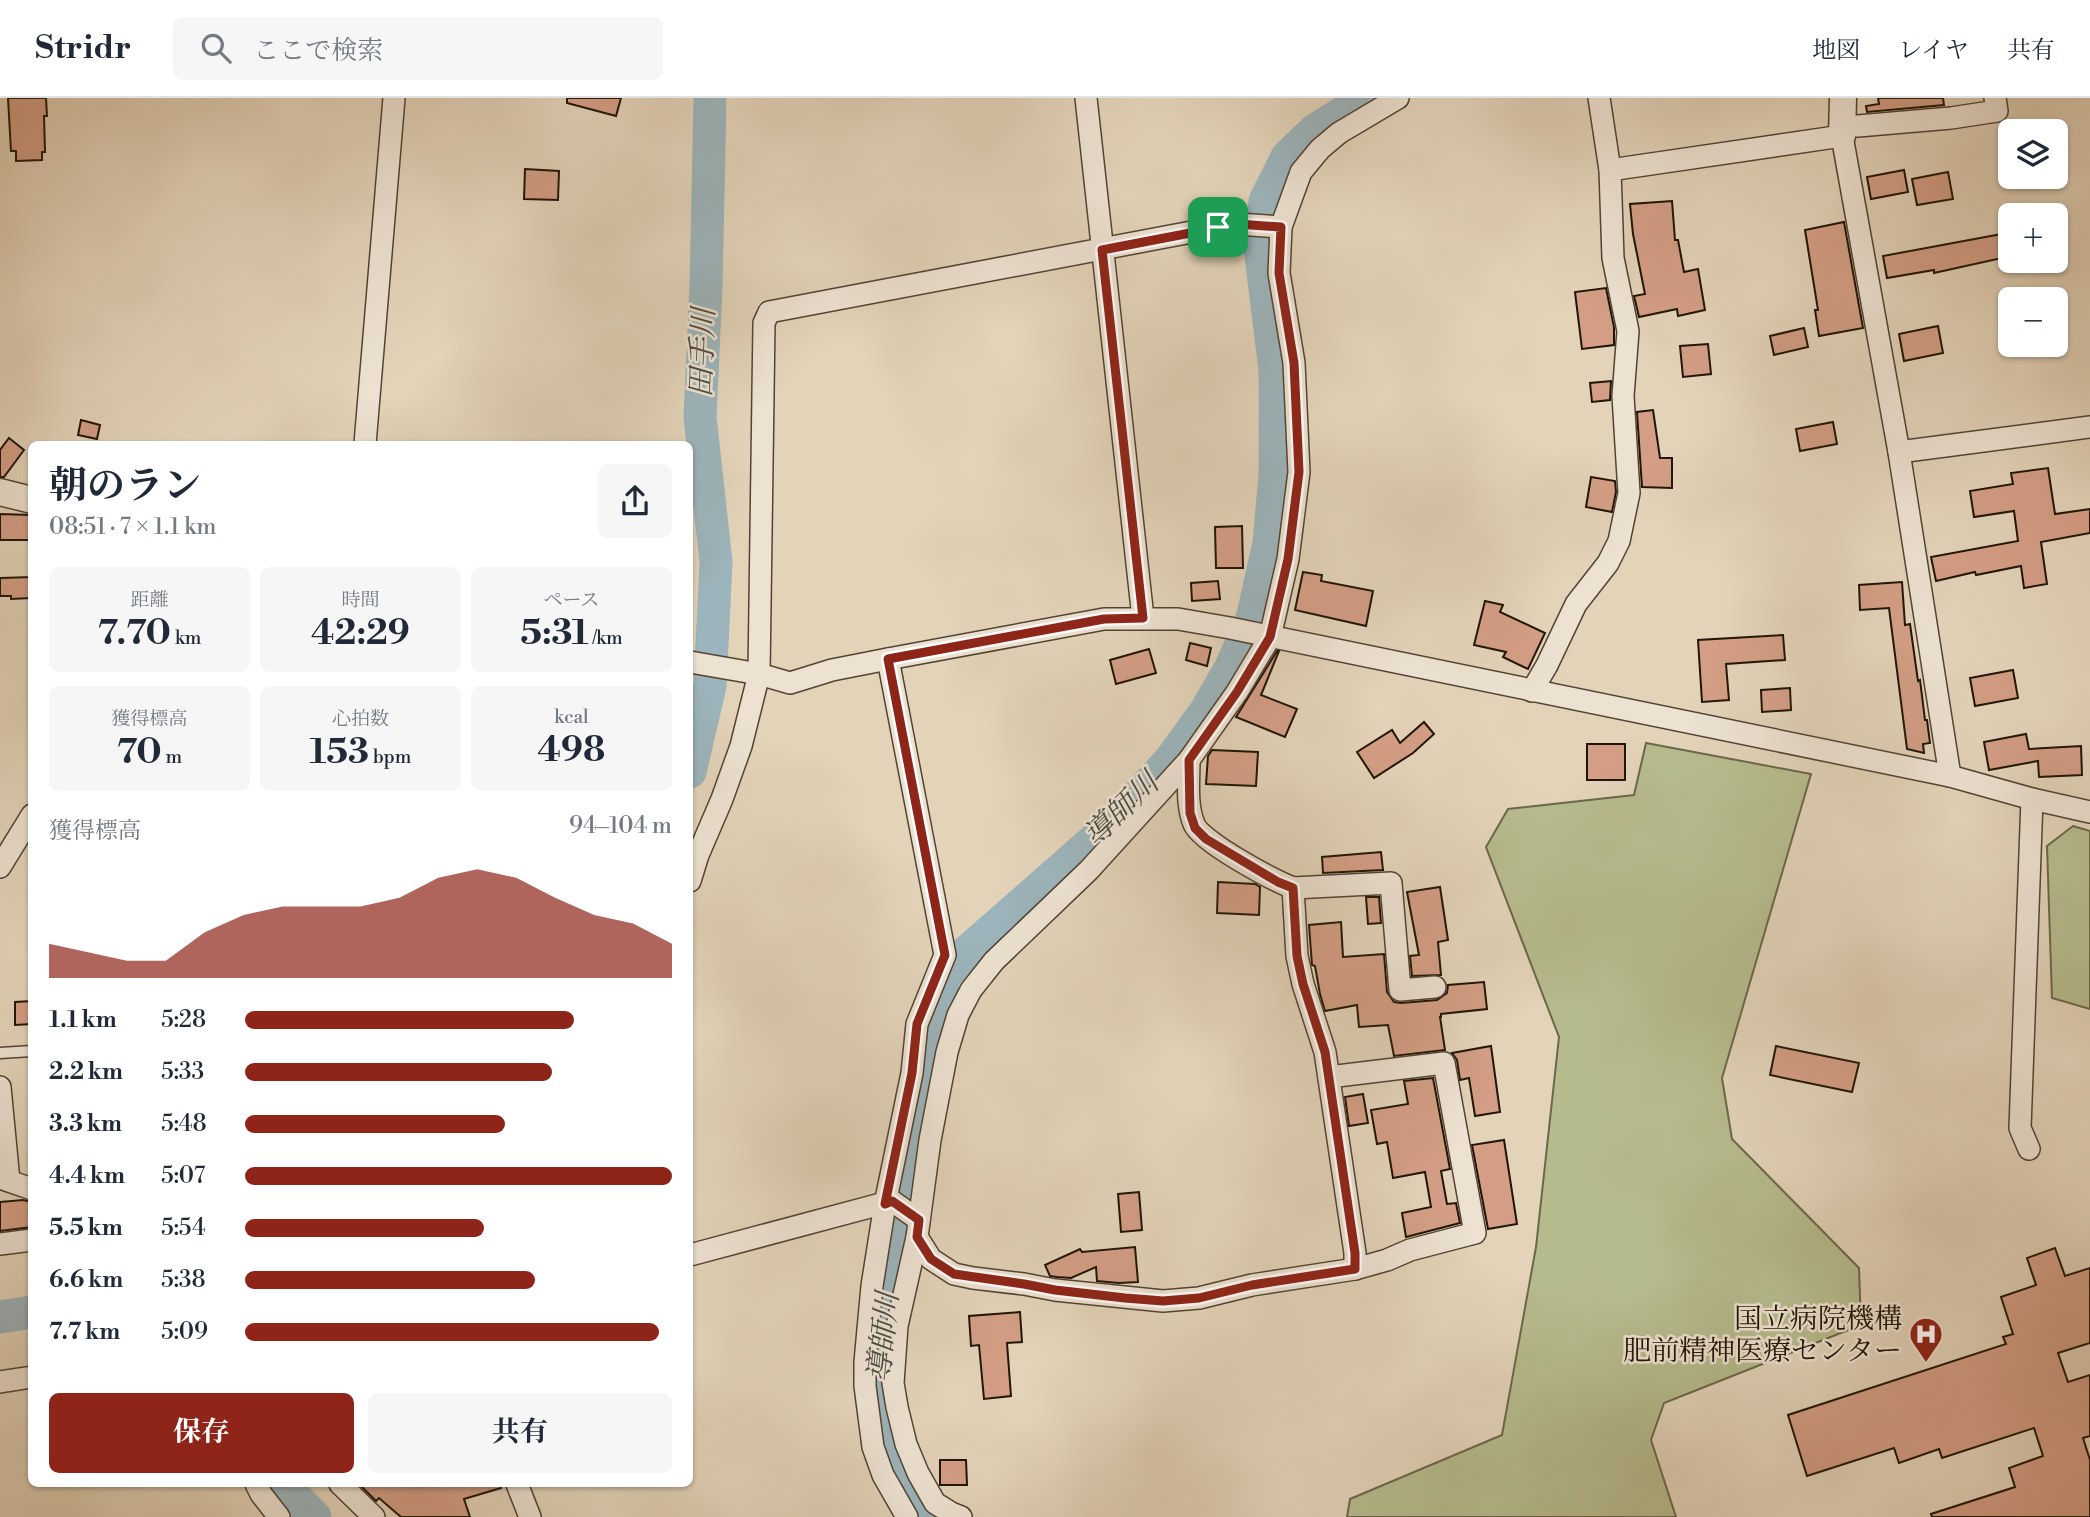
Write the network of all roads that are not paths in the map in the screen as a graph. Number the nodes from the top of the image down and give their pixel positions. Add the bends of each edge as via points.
1 (394, 98) edge
2 (1086, 98) edge
3 (1398, 98) edge
4 (1599, 98) edge
5 (1843, 98) edge
6 (1996, 98) edge
7 (1842, 130) junction
8 (1610, 170) junction
9 (1281, 227) junction
10 (1102, 250) junction
11 (2090, 427) edge
12 (365, 441) edge
13 (1899, 453) junction
14 (0, 492) edge
15 (28, 499) edge
16 (1143, 618) junction
17 (1270, 637) junction
18 (888, 659) junction
19 (693, 663) edge
20 (759, 674) junction
21 (1532, 691) junction
22 (1189, 760) junction
23 (1950, 776) junction
24 (2032, 799) junction
25 (2090, 812) edge
26 (28, 822) edge
27 (0, 867) edge
28 (693, 872) edge
29 (1293, 888) junction
30 (1435, 988) dead end
31 (28, 1051) edge
32 (0, 1053) edge
33 (1329, 1077) junction
34 (0, 1087) edge
35 (2029, 1149) dead end
36 (5, 1180) edge
37 (28, 1188) edge
38 (888, 1203) junction
39 (918, 1228) junction
40 (28, 1240) edge
41 (0, 1244) edge
42 (693, 1254) edge
43 (1355, 1269) junction
44 (28, 1378) edge
45 (0, 1382) edge
46 (258, 1487) edge
47 (343, 1487) edge
48 (518, 1487) edge
49 (905, 1515) edge
50 (279, 1517) edge
51 (374, 1517) edge
52 (530, 1517) edge
53 (961, 1517) edge

1 - 12 street
2 - 10 street
3 - 9 street via 1339,132 1320,149 1301,172
4 - 8 street
5 - 7 street
6 - 7 street via 1997,111
7 - 8 street
7 - 13 street
8 - 21 street via 1613,258 1628,331 1623,396 1629,493 1619,541 1576,604
9 - 10 street via 1237,224
9 - 17 street via 1279,273 1294,363 1299,472 1288,559
10 - 16 street
10 - 20 street via 769,312 764,323
11 - 13 street
13 - 23 street
14 - 15 street
16 - 17 street via 1178,619
16 - 18 street via 1104,619
17 - 21 street
17 - 22 street
18 - 20 street via 790,682
18 - 38 street via 945,955 917,1024
19 - 20 street
20 - 28 street via 741,746
21 - 23 street
22 - 29 street via 1190,813 1195,828 1206,839
22 - 39 street via 971,990 947,1052
23 - 24 street
24 - 25 street
24 - 35 street via 2020,1128
26 - 27 street
29 - 30 street via 1391,883 1400,990
29 - 33 street via 1297,956
31 - 32 lane
33 - 43 street
33 - 43 street via 1444,1063 1475,1233
34 - 36 street
36 - 37 street
38 - 39 street
38 - 42 street
38 - 49 street via 872,1286 865,1386 873,1447
39 - 43 street via 931,1259 954,1274 1150,1300 1199,1298
39 - 53 street via 897,1326 897,1406 918,1474 935,1503
40 - 41 street
44 - 45 street
46 - 50 street
47 - 51 street
48 - 52 street

